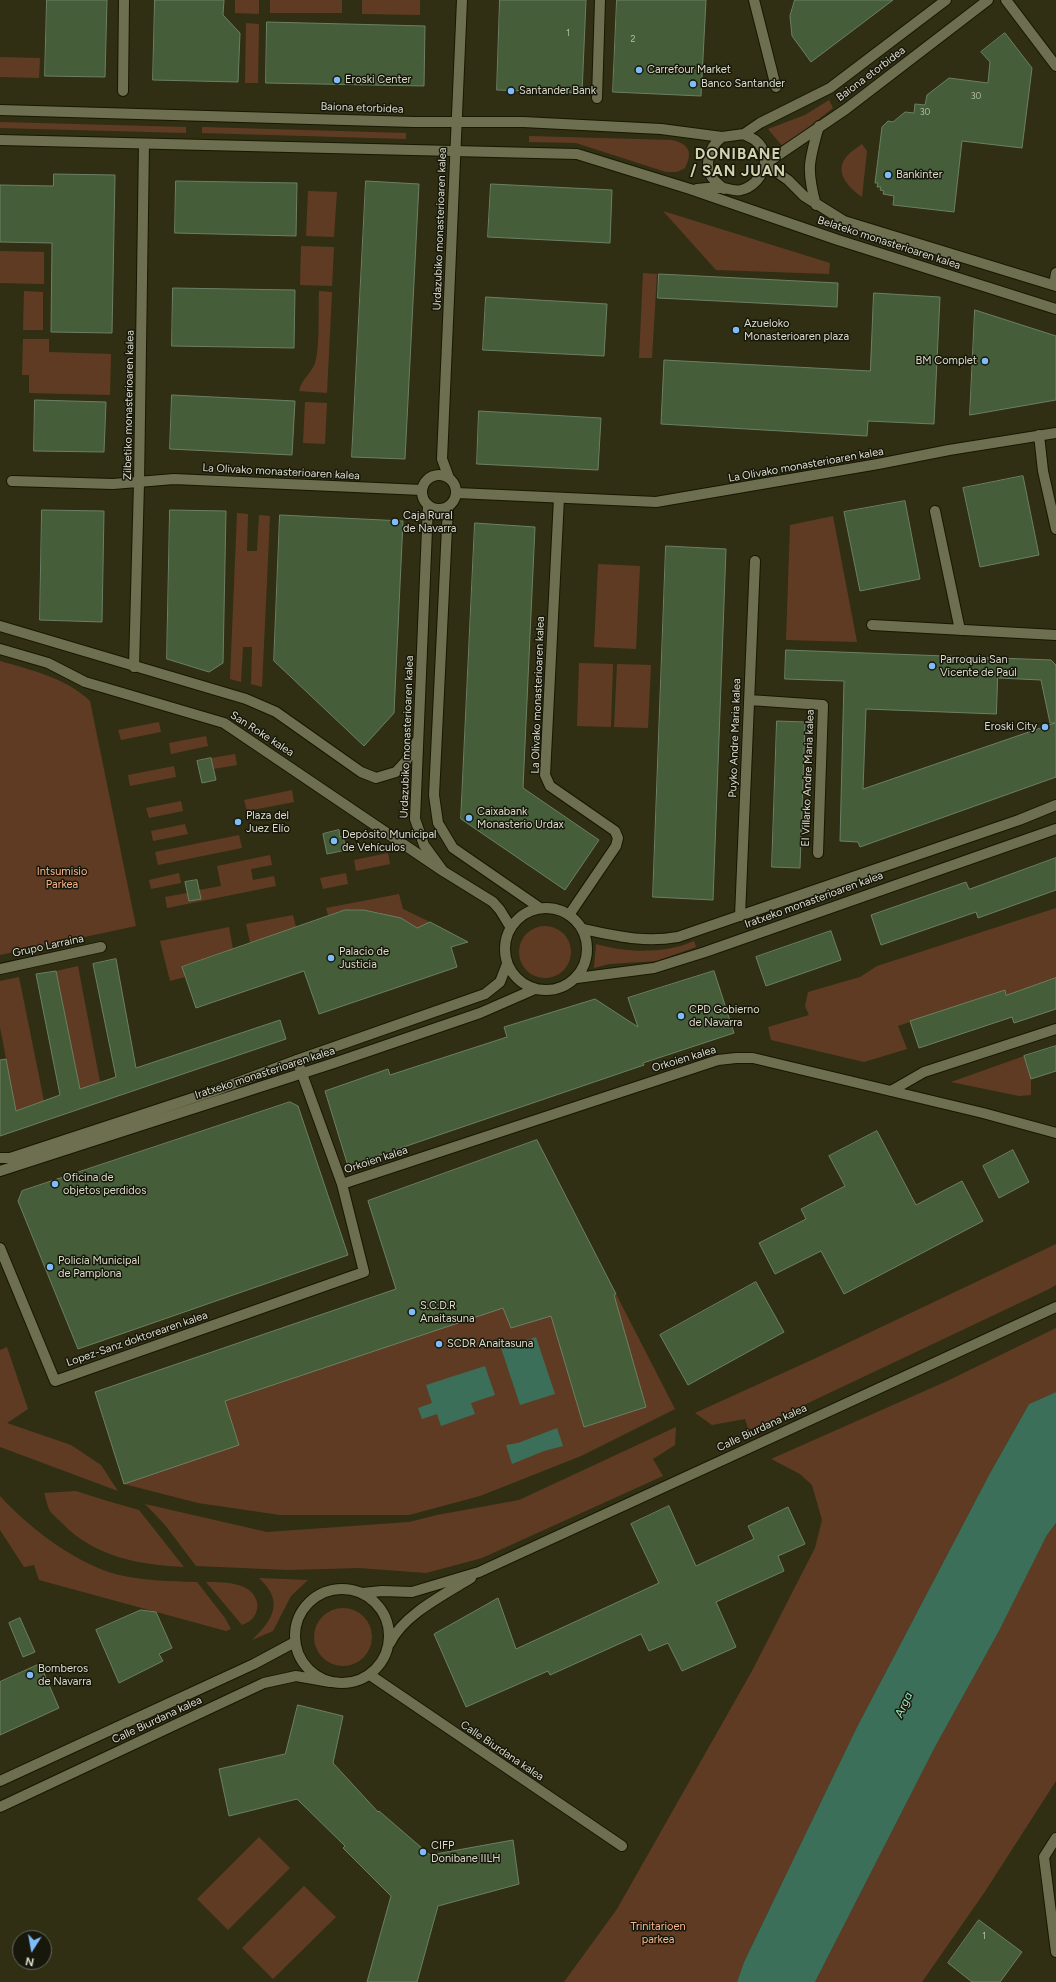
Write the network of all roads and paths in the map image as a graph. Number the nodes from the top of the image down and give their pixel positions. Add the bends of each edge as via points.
1 (124, 0) edge
2 (462, 0) edge
3 (600, 0) edge
4 (754, 0) edge
5 (946, 0) edge
6 (988, 0) edge
7 (1006, 0) edge
8 (1056, 66) edge
9 (776, 86) dead end
10 (123, 91) dead end
11 (597, 98) dead end
12 (0, 110) edge
13 (457, 121) junction
14 (819, 126) junction
15 (744, 134) junction
16 (722, 137) junction
17 (0, 140) edge
18 (144, 144) junction
19 (455, 152) junction
20 (765, 164) junction
21 (723, 188) junction
22 (690, 189) junction
23 (816, 205) junction
24 (741, 207) junction
25 (1056, 273) edge
26 (1055, 285) edge
27 (1056, 309) edge
28 (1056, 433) edge
29 (1039, 435) junction
30 (442, 458) junction
31 (432, 477) junction
32 (450, 478) junction
33 (12, 481) dead end
34 (139, 483) junction
35 (422, 490) junction
36 (456, 493) junction
37 (559, 498) junction
38 (428, 505) junction
39 (448, 507) junction
40 (935, 511) dead end
41 (1056, 529) edge
42 (755, 561) dead end
43 (872, 625) dead end
44 (0, 626) edge
45 (960, 630) junction
46 (1056, 635) edge
47 (0, 649) edge
48 (134, 667) junction
49 (749, 700) junction
50 (417, 741) junction
51 (1056, 805) edge
52 (1056, 829) edge
53 (818, 853) dead end
54 (443, 871) junction
55 (540, 908) junction
56 (569, 914) junction
57 (740, 916) junction
58 (511, 928) junction
59 (583, 929) junction
60 (101, 947) dead end
61 (507, 964) junction
62 (0, 969) edge
63 (577, 978) junction
64 (535, 990) junction
65 (1056, 1029) edge
66 (297, 1060) junction
67 (302, 1073) junction
68 (891, 1091) junction
69 (1041, 1129) junction
70 (1056, 1133) edge
71 (1056, 1140) edge
72 (0, 1158) edge
73 (0, 1171) edge
74 (342, 1184) junction
75 (0, 1248) edge
76 (1056, 1307) edge
77 (479, 1572) junction
78 (362, 1593) junction
79 (295, 1642) junction
80 (390, 1642) junction
81 (370, 1675) junction
82 (330, 1682) junction
83 (0, 1781) edge
84 (0, 1807) edge
85 (1056, 1838) edge
86 (622, 1846) dead end
87 (1056, 1952) edge

1 - 10 street
2 - 13 street, Urdazubiko monasterioaren kalea
3 - 11 street
4 - 9 street
5 - 15 street, Baiona etorbidea via 830,88 760,123
6 - 14 street, Baiona etorbidea via 846,109
7 - 8 street
12 - 13 street, Baiona etorbidea via 414,122
13 - 16 street, Baiona etorbidea via 660,129
13 - 19 street, Urdazubiko monasterioaren kalea
14 - 20 street, Baiona etorbidea
14 - 23 street, Belateko monasterioaren kalea via 810,160 809,175
15 - 16 street, Baiona etorbidea
15 - 20 street via 756,141 764,153
16 - 21 street via 715,143 708,158 709,172 714,181
17 - 18 street, Baiona etorbidea
18 - 19 street, Baiona etorbidea
18 - 34 street, Zilbetiko monasterioaren kalea
19 - 22 street, Baiona etorbidea via 577,154
19 - 30 street, Urdazubiko monasterioaren kalea
20 - 21 street, Baiona etorbidea via 762,176 752,186 738,191
20 - 23 street, Belateko monasterioaren kalea
21 - 22 street, Baiona etorbidea
21 - 24 street, Belateko monasterioaren kalea
22 - 24 street, Baiona etorbidea
23 - 26 street, Belateko monasterioaren kalea via 844,221
24 - 27 street, Belateko monasterioaren kalea
25 - 26 street
28 - 29 street, La Olivako monasterioaren kalea
29 - 37 street, La Olivako monasterioaren kalea via 656,502
29 - 41 street via 1043,471
30 - 31 street, Urdazubiko monasterioaren kalea
30 - 32 street, Urdazubiko monasterioaren kalea
31 - 32 street via 441,475
31 - 35 street via 427,480
32 - 36 street
33 - 34 street, La Olivako monasterioaren kalea
34 - 35 street, La Olivako monasterioaren kalea via 174,480
34 - 48 street, Zilbetiko monasterioaren kalea
35 - 38 street via 422,496
36 - 37 street, La Olivako monasterioaren kalea
36 - 39 street
37 - 56 street, La Olivako monasterioaren kalea via 545,775 550,786 615,831 618,838 616,846
38 - 39 street via 438,509
38 - 50 street, Urdazubiko monasterioaren kalea
39 - 55 street via 434,795 438,823 453,848
40 - 45 street
42 - 49 street, Puyko Andre Maria kalea
43 - 45 street
44 - 48 street, San Roke kalea
45 - 46 street
47 - 54 street, San Roke kalea via 48,663 85,682 224,723
48 - 50 street, San Roke kalea via 246,699 276,712 360,772 376,778 396,772 406,761
49 - 53 street, El Villarko Andre Maria kalea via 823,705
49 - 57 street, Puyko Andre Maria kalea
50 - 54 street, Urdazubiko monasterioaren kalea via 415,819 424,845
51 - 57 street, Iratxeko monasterioaren kalea
52 - 63 street, Iratxeko monasterioaren kalea via 654,968
54 - 58 street, Urdazubiko monasterioaren kalea via 493,902
55 - 56 street via 551,908
55 - 58 street via 518,918
56 - 59 street
57 - 59 street, Iratxeko monasterioaren kalea via 678,937 657,940 633,939
58 - 61 street via 506,939
59 - 63 street via 588,954
60 - 62 street, Grupo Larraina
61 - 64 street via 523,984
61 - 66 street, Iratxeko monasterioaren kalea via 500,982 485,994
63 - 64 street via 558,989
64 - 67 street, Iratxeko monasterioaren kalea via 480,1013
65 - 68 street via 924,1072
66 - 67 street
66 - 72 street, Iratxeko monasterioaren kalea via 214,1091 10,1158
67 - 73 street, Iratxeko monasterioaren kalea
67 - 74 street
68 - 69 street, Orkoien kalea via 990,1114
68 - 74 street, Orkoien kalea via 753,1058 718,1060
69 - 70 street, Orkoien kalea
69 - 71 street, Orkoien kalea
74 - 75 street, Lopez-Sanz doktorearen kalea via 364,1272 55,1381
76 - 77 street, Calle Biurdana kalea
77 - 78 street, Calle Biurdana kalea via 412,1592
77 - 80 street, Calle Biurdana kalea via 417,1613 394,1634
78 - 79 street via 334,1589 308,1602 295,1627
78 - 80 street via 375,1601 384,1613 389,1627
79 - 82 street via 298,1655 306,1667 317,1677
79 - 83 street, Calle Biurdana kalea via 254,1664
80 - 81 street via 379,1667
81 - 82 street via 357,1682
81 - 86 street, Calle Biurdana kalea
82 - 84 street, Calle Biurdana kalea via 296,1676 264,1683
85 - 87 street via 1044,1857

